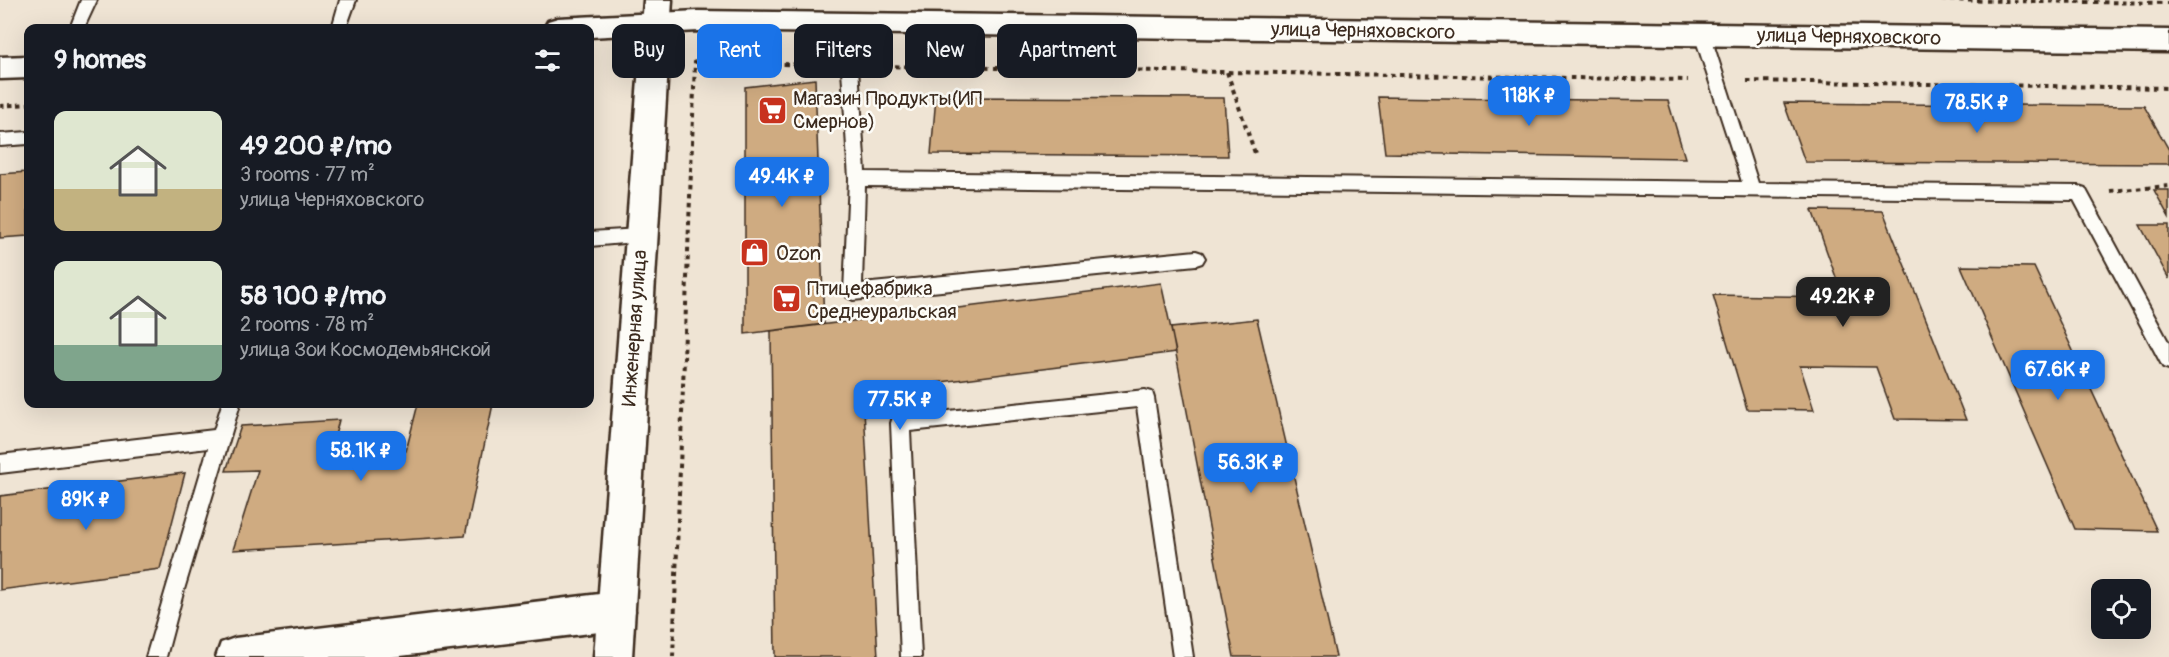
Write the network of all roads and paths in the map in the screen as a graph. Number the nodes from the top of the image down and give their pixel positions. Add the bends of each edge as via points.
1 (89, 0) edge
2 (348, 0) edge
3 (1932, 0) edge
4 (2169, 3) edge
5 (656, 11) edge
6 (847, 23) joint
7 (79, 24) edge
8 (340, 24) edge
9 (581, 24) edge
10 (1702, 34) junction
11 (2169, 41) edge
12 (794, 64) edge
13 (893, 66) edge
14 (24, 67) edge
15 (0, 68) edge
16 (1227, 72) junction
17 (851, 78) edge
18 (1717, 81) junction
19 (2169, 88) edge
20 (24, 104) edge
21 (0, 106) edge
22 (24, 138) edge
23 (0, 140) edge
24 (857, 179) junction
25 (1265, 184) junction
26 (2169, 186) edge
27 (1752, 189) junction
28 (2079, 194) junction
29 (640, 236) junction
30 (594, 239) edge
31 (1196, 258) dead end
32 (2169, 361) edge
33 (230, 408) edge
34 (221, 438) junction
35 (0, 464) edge
36 (616, 611) junction
37 (156, 657) edge
38 (235, 657) edge
39 (613, 657) edge
40 (674, 657) edge
41 (911, 657) edge
42 (1183, 657) edge

1 - 7 lane
2 - 8 lane
3 - 4 path
5 - 6 street, улица Черняховского
5 - 9 street, улица Черняховского
5 - 29 street, Инженерная улица
6 - 10 street, улица Черняховского
10 - 11 street, улица Черняховского
10 - 18 lane
12 - 40 path via 695,62
13 - 16 path
14 - 15 street
16 - 18 path
16 - 25 path
17 - 24 lane
18 - 19 path
18 - 27 lane
20 - 21 path
22 - 23 lane
24 - 25 lane
24 - 31 lane via 853,292
25 - 27 lane
26 - 28 path
27 - 28 lane
28 - 32 lane
29 - 30 lane
29 - 36 street, Инженерная улица
33 - 34 lane
34 - 35 lane
34 - 37 lane
36 - 38 street
36 - 39 street, Инженерная улица
41 - 42 lane via 900,423 1145,398

